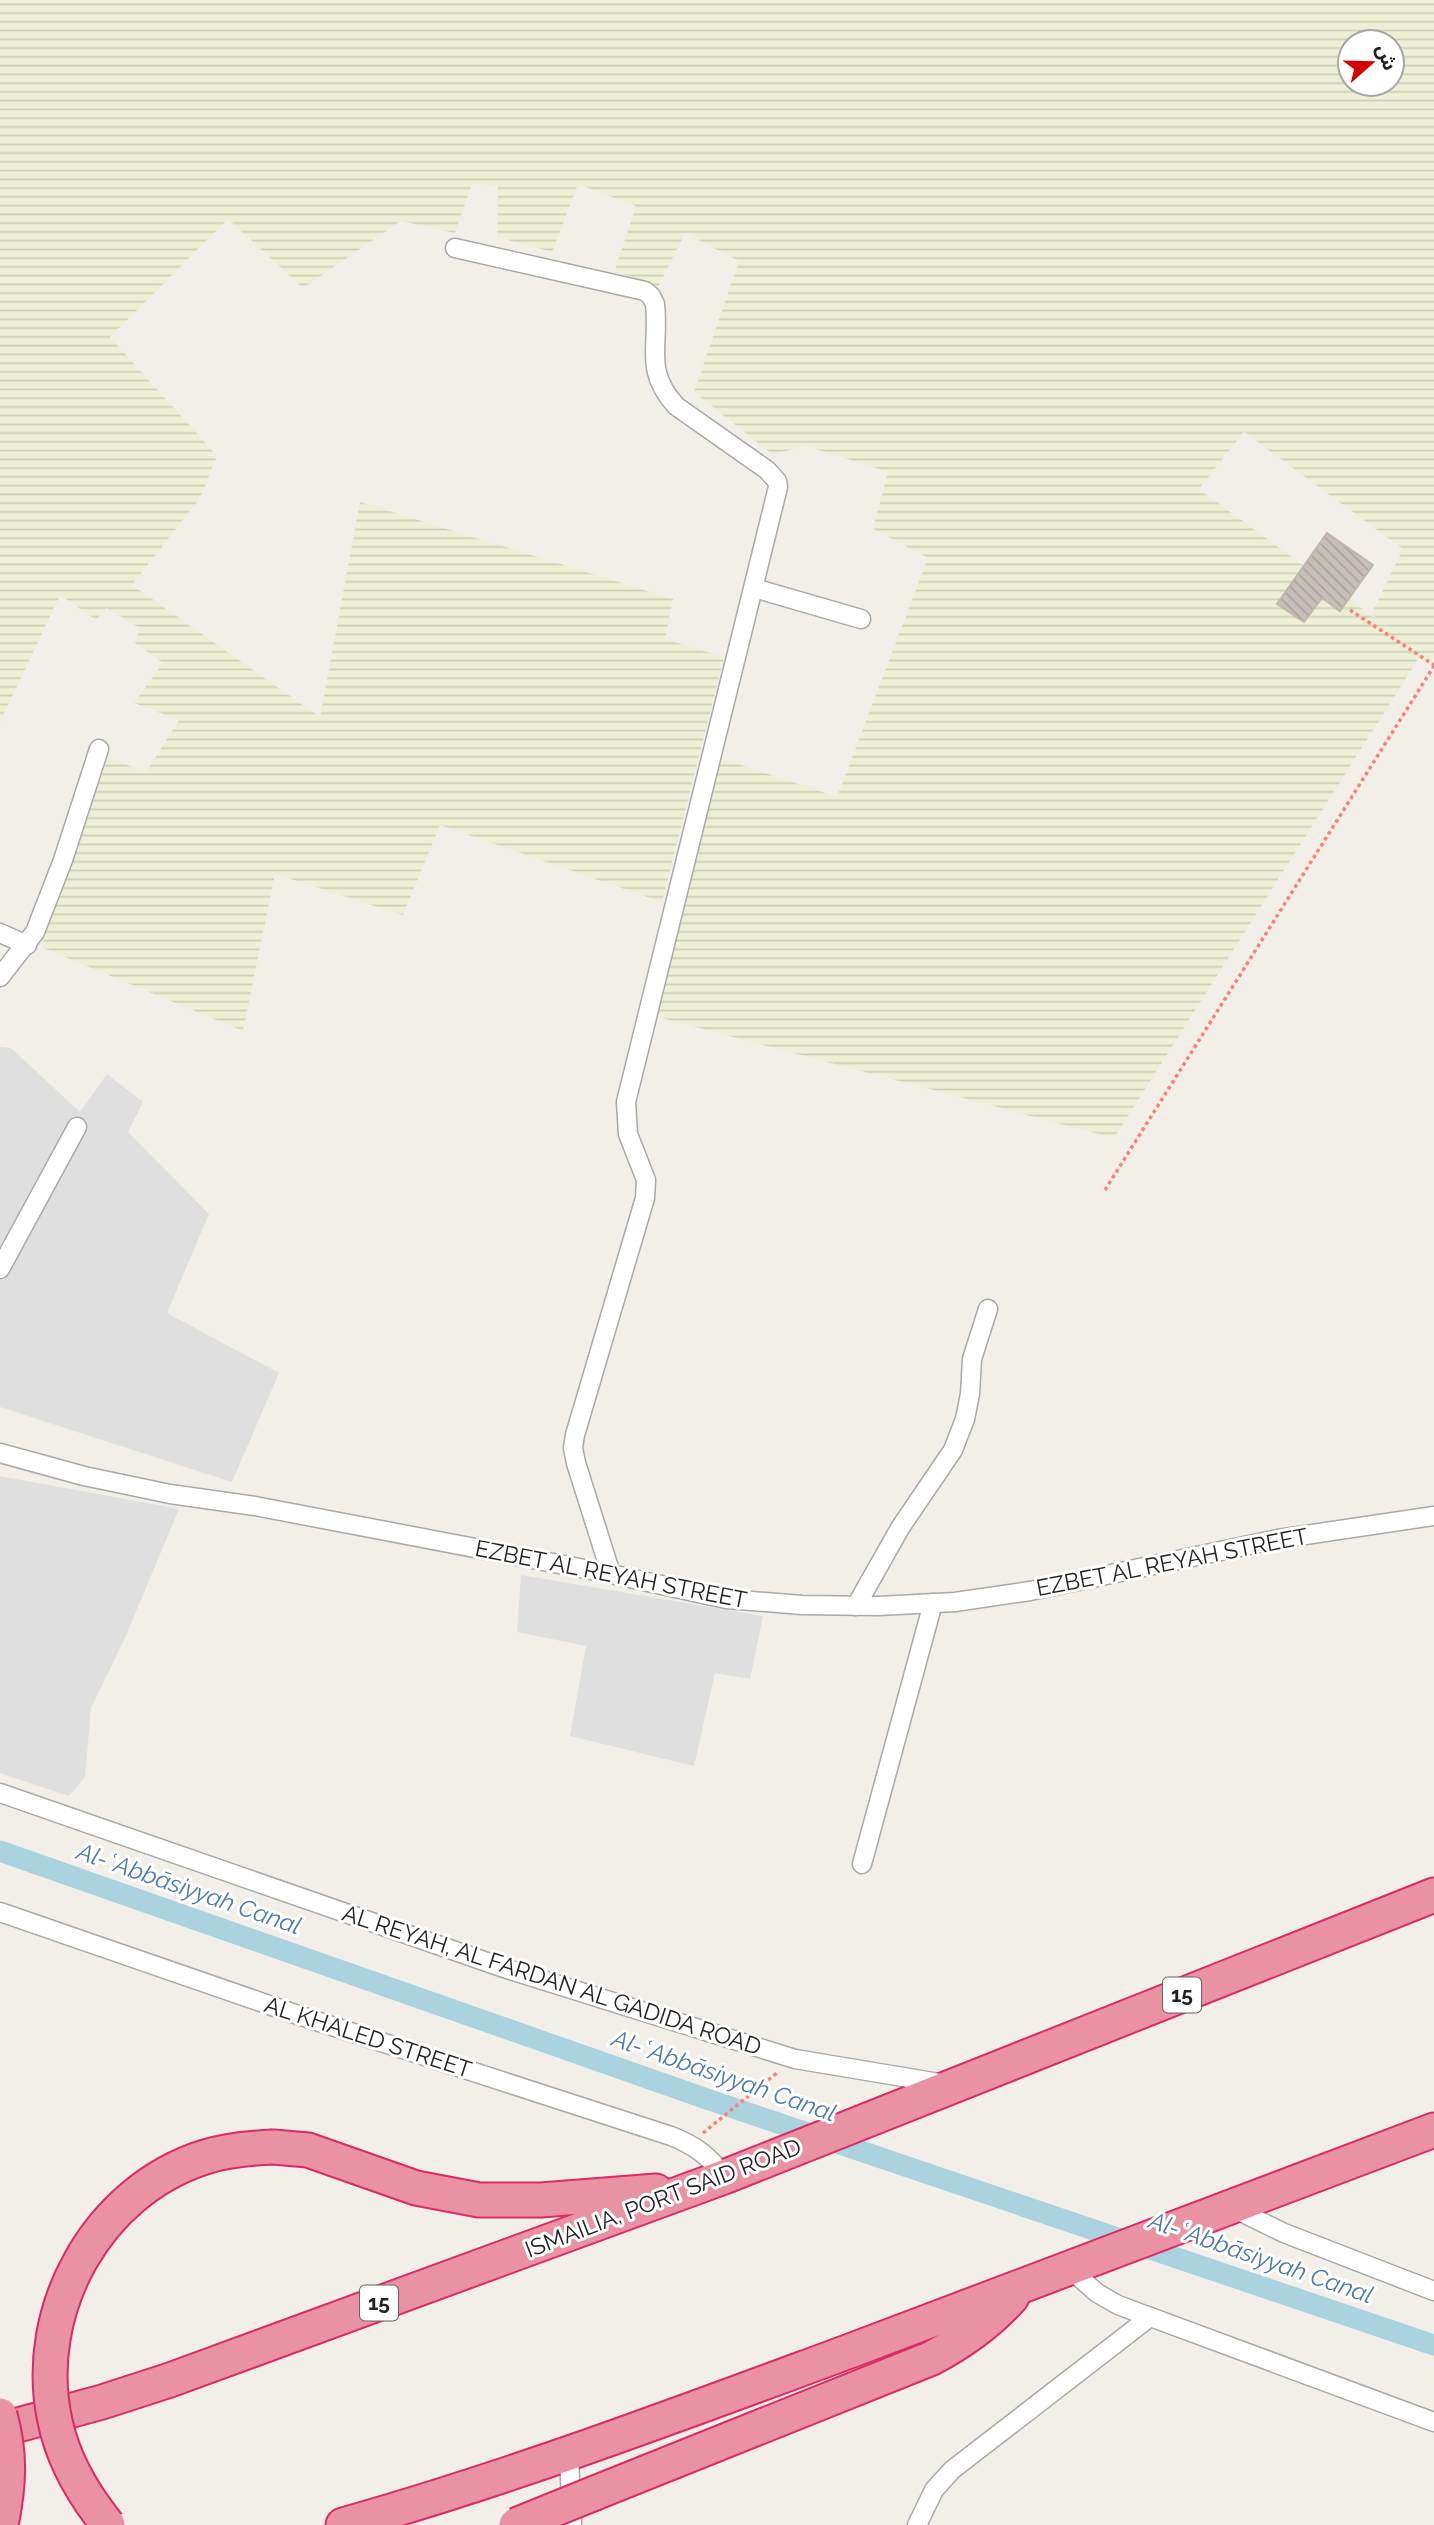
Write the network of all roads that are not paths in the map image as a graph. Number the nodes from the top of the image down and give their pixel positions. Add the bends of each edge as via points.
1 (455, 247) dead end
2 (754, 588) junction
3 (861, 619) dead end
4 (99, 749) dead end
5 (0, 933) edge
6 (27, 945) junction
7 (0, 977) edge
8 (77, 1127) dead end
9 (0, 1269) edge
10 (988, 1309) dead end
11 (0, 1453) edge
12 (1433, 1515) edge
13 (611, 1574) junction
14 (933, 1603) junction
15 (856, 1606) junction
16 (0, 1793) edge
17 (862, 1864) dead end
18 (1434, 1895) edge
19 (0, 1912) edge
20 (941, 2090) junction
21 (1434, 2130) edge
22 (739, 2171) junction
23 (690, 2189) junction
24 (1233, 2208) junction
25 (1070, 2269) junction
26 (1020, 2287) junction
27 (1434, 2291) edge
28 (1150, 2317) junction
29 (0, 2415) edge
30 (1434, 2422) edge
31 (0, 2430) edge
32 (569, 2455) junction
33 (1, 2525) edge
34 (108, 2525) edge
35 (343, 2525) edge
36 (516, 2525) edge
37 (572, 2525) edge
38 (917, 2525) edge

1 - 2 street via 651,296 656,315 656,375 667,395 776,481 778,494
2 - 3 street
2 - 13 street via 626,1102 628,1134 646,1180 645,1198 575,1435 576,1463
4 - 6 street via 47,904
5 - 6 street
6 - 7 street
8 - 9 street
10 - 15 street via 972,1359 965,1419 953,1450 900,1528
11 - 13 street, EZBET AL REYAH STREET via 170,1494
12 - 14 street, EZBET AL REYAH STREET via 1278,1539 1030,1591
13 - 15 street, EZBET AL REYAH STREET via 726,1599
14 - 15 street, EZBET AL REYAH STREET
14 - 17 street
16 - 20 street, AL REYAH, AL FARDAN AL GADIDA ROAD via 504,1968 782,2054
18 - 20 highway, ISMAILIA, PORT SAID ROAD / 15
19 - 22 street, AL KHALED STREET via 671,2136
20 - 22 highway, ISMAILIA, PORT SAID ROAD / 15
21 - 24 highway
22 - 23 highway, ISMAILIA, PORT SAID ROAD / 15
23 - 31 highway, ISMAILIA, PORT SAID ROAD / 15 via 170,2381
23 - 34 highway, bridge via 479,2200 416,2188 308,2150 273,2147 239,2149 173,2170 137,2193 100,2231 63,2295 53,2336 50,2379 55,2421 87,2500
24 - 25 highway
24 - 27 street via 1284,2233
25 - 26 highway
25 - 28 street via 1097,2293
26 - 32 highway
26 - 36 highway, bridge via 988,2321 932,2358
28 - 30 street
28 - 38 street via 952,2470 934,2490
29 - 33 highway, bridge via 9,2464
32 - 35 highway
32 - 37 street

